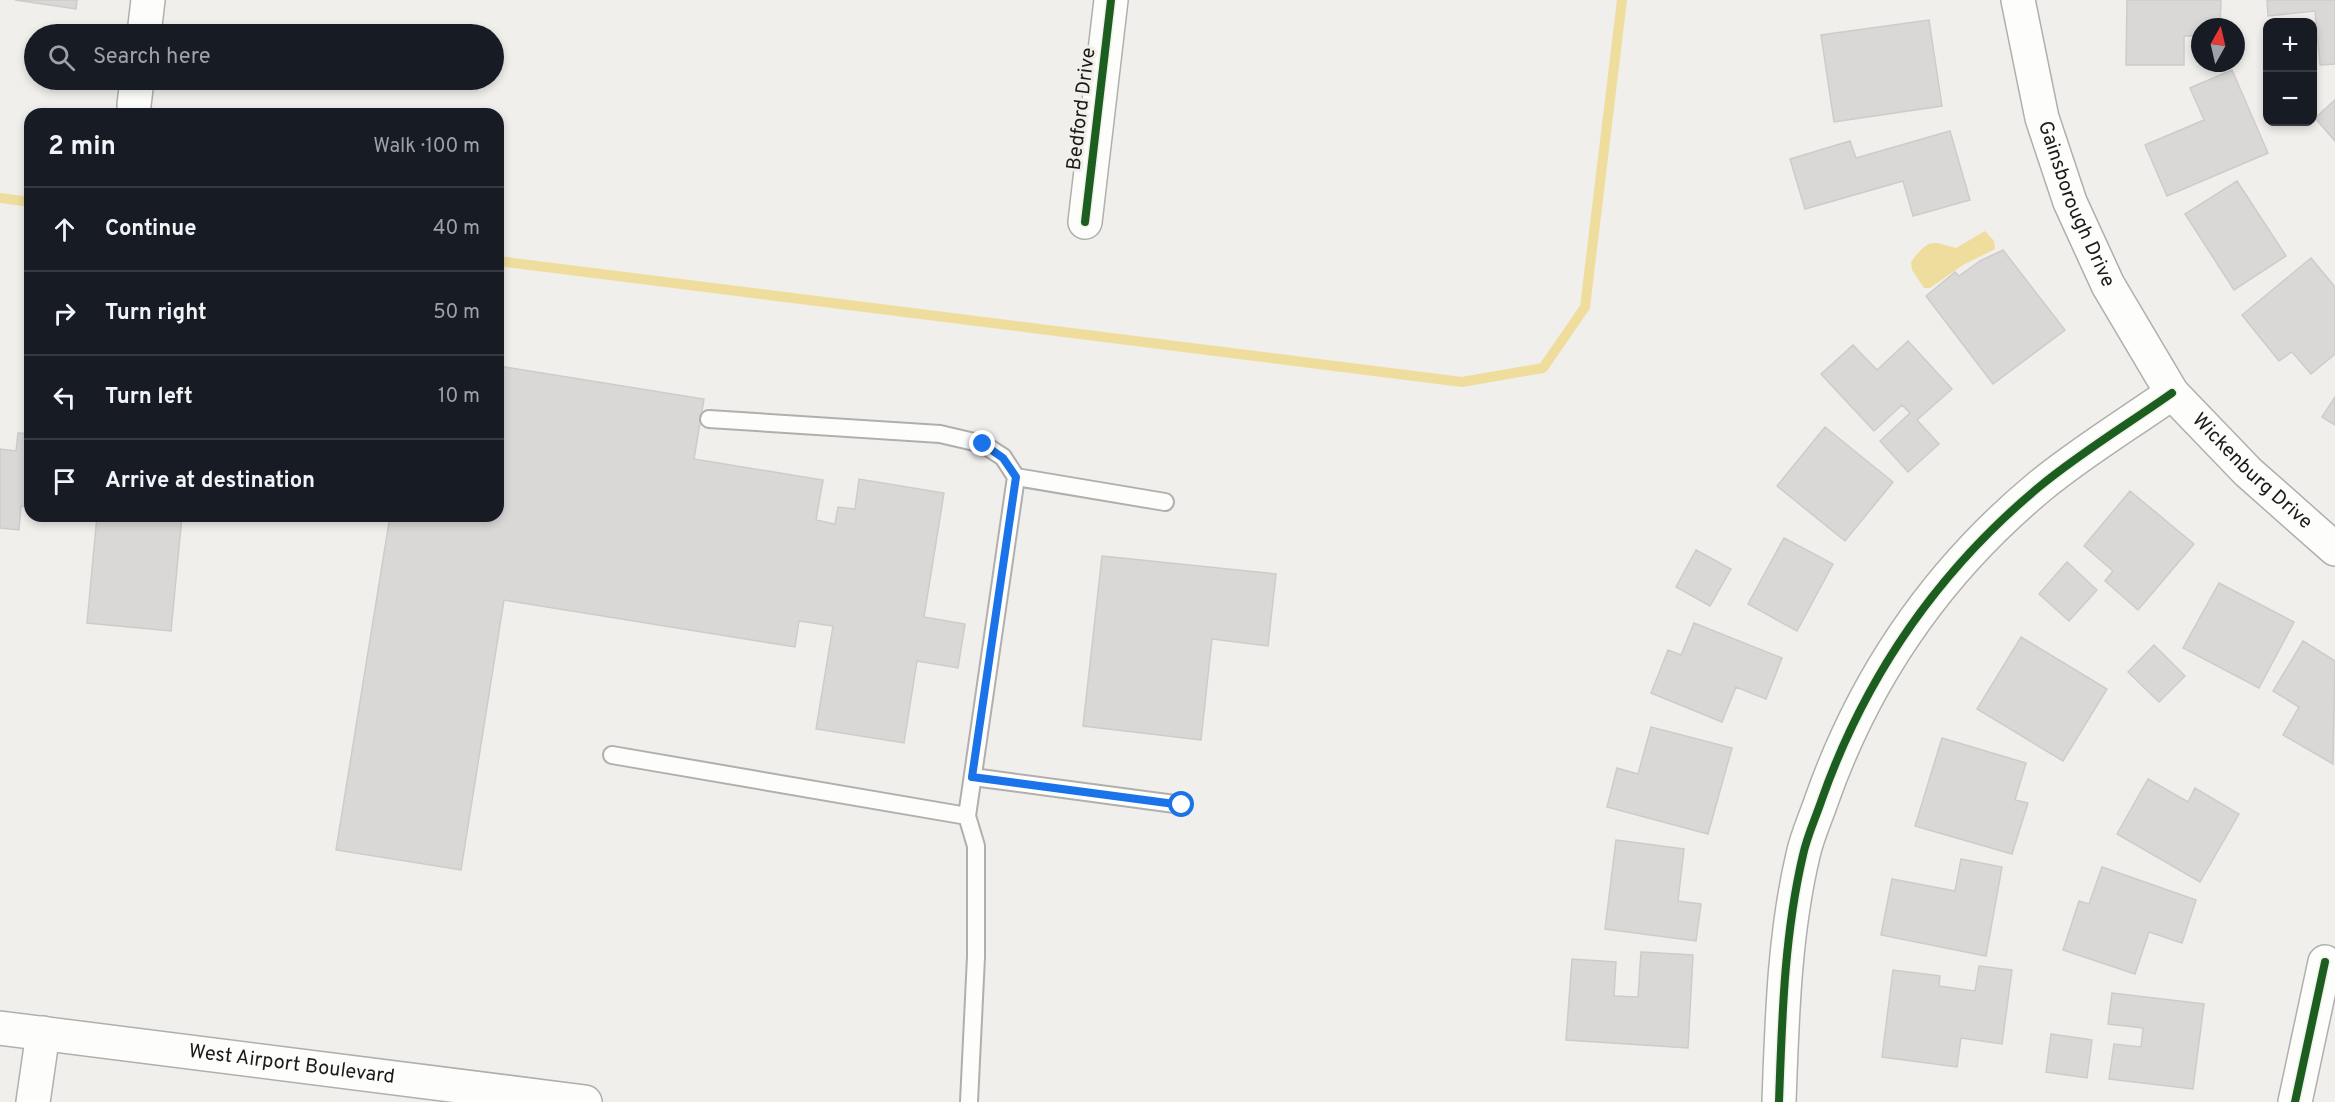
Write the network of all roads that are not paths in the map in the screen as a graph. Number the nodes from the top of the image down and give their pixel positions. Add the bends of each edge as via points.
1 (148, 0) edge
2 (1112, 0) edge
3 (2018, 0) edge
4 (145, 24) edge
5 (1085, 222) dead end
6 (2172, 393) junction
7 (709, 419) dead end
8 (1016, 477) junction
9 (1165, 502) dead end
10 (2335, 549) edge
11 (612, 755) dead end
12 (972, 777) junction
13 (1182, 805) dead end
14 (967, 816) junction
15 (2325, 962) dead end
16 (0, 1028) edge
17 (43, 1033) junction
18 (33, 1102) edge
19 (585, 1102) edge
20 (969, 1102) edge
21 (1779, 1102) edge
22 (2295, 1102) edge

1 - 4 street
2 - 5 street, Bedford Drive
3 - 6 street, Gainsborough Drive via 2042,118 2070,202 2108,285
6 - 10 street, Wickenburg Drive via 2248,472
6 - 21 street via 2040,487 1974,546 1916,614 1881,671 1841,746 1803,853 1784,968
7 - 8 lane via 940,434 983,444 1003,458
8 - 9 lane
8 - 12 lane
11 - 14 lane
12 - 13 lane
12 - 14 lane
14 - 20 lane via 976,846 976,957
15 - 22 street
16 - 17 street, West Airport Boulevard
17 - 18 street
17 - 19 street, West Airport Boulevard

